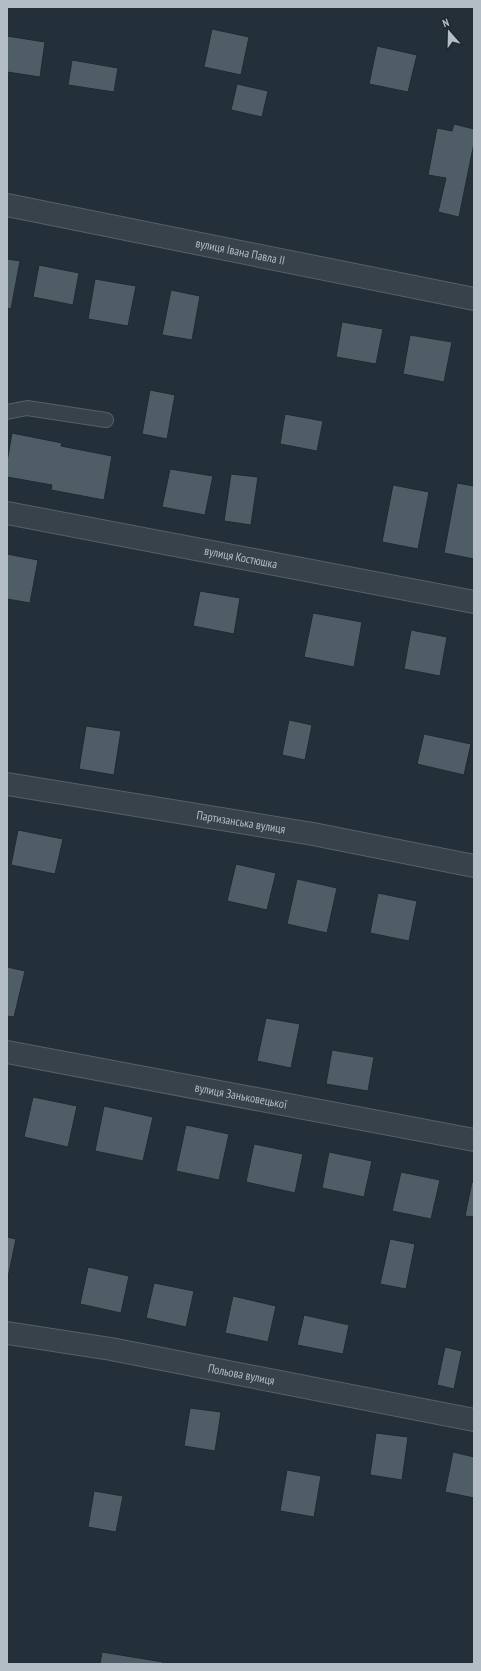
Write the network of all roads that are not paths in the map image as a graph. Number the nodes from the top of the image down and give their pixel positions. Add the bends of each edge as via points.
1 (7, 205) edge
2 (474, 299) edge
3 (7, 412) edge
4 (106, 420) dead end
5 (7, 512) edge
6 (474, 602) edge
7 (7, 784) edge
8 (474, 866) edge
9 (7, 1052) edge
10 (474, 1140) edge
11 (7, 1333) edge
12 (474, 1420) edge

1 - 2 street, вулиця Івана Павла II
3 - 4 lane via 27,408
5 - 6 street, вулиця Костюшка
7 - 8 street, Партизанська вулиця via 313,834
9 - 10 street, вулиця Заньковецької
11 - 12 street, Польова вулиця via 111,1349

